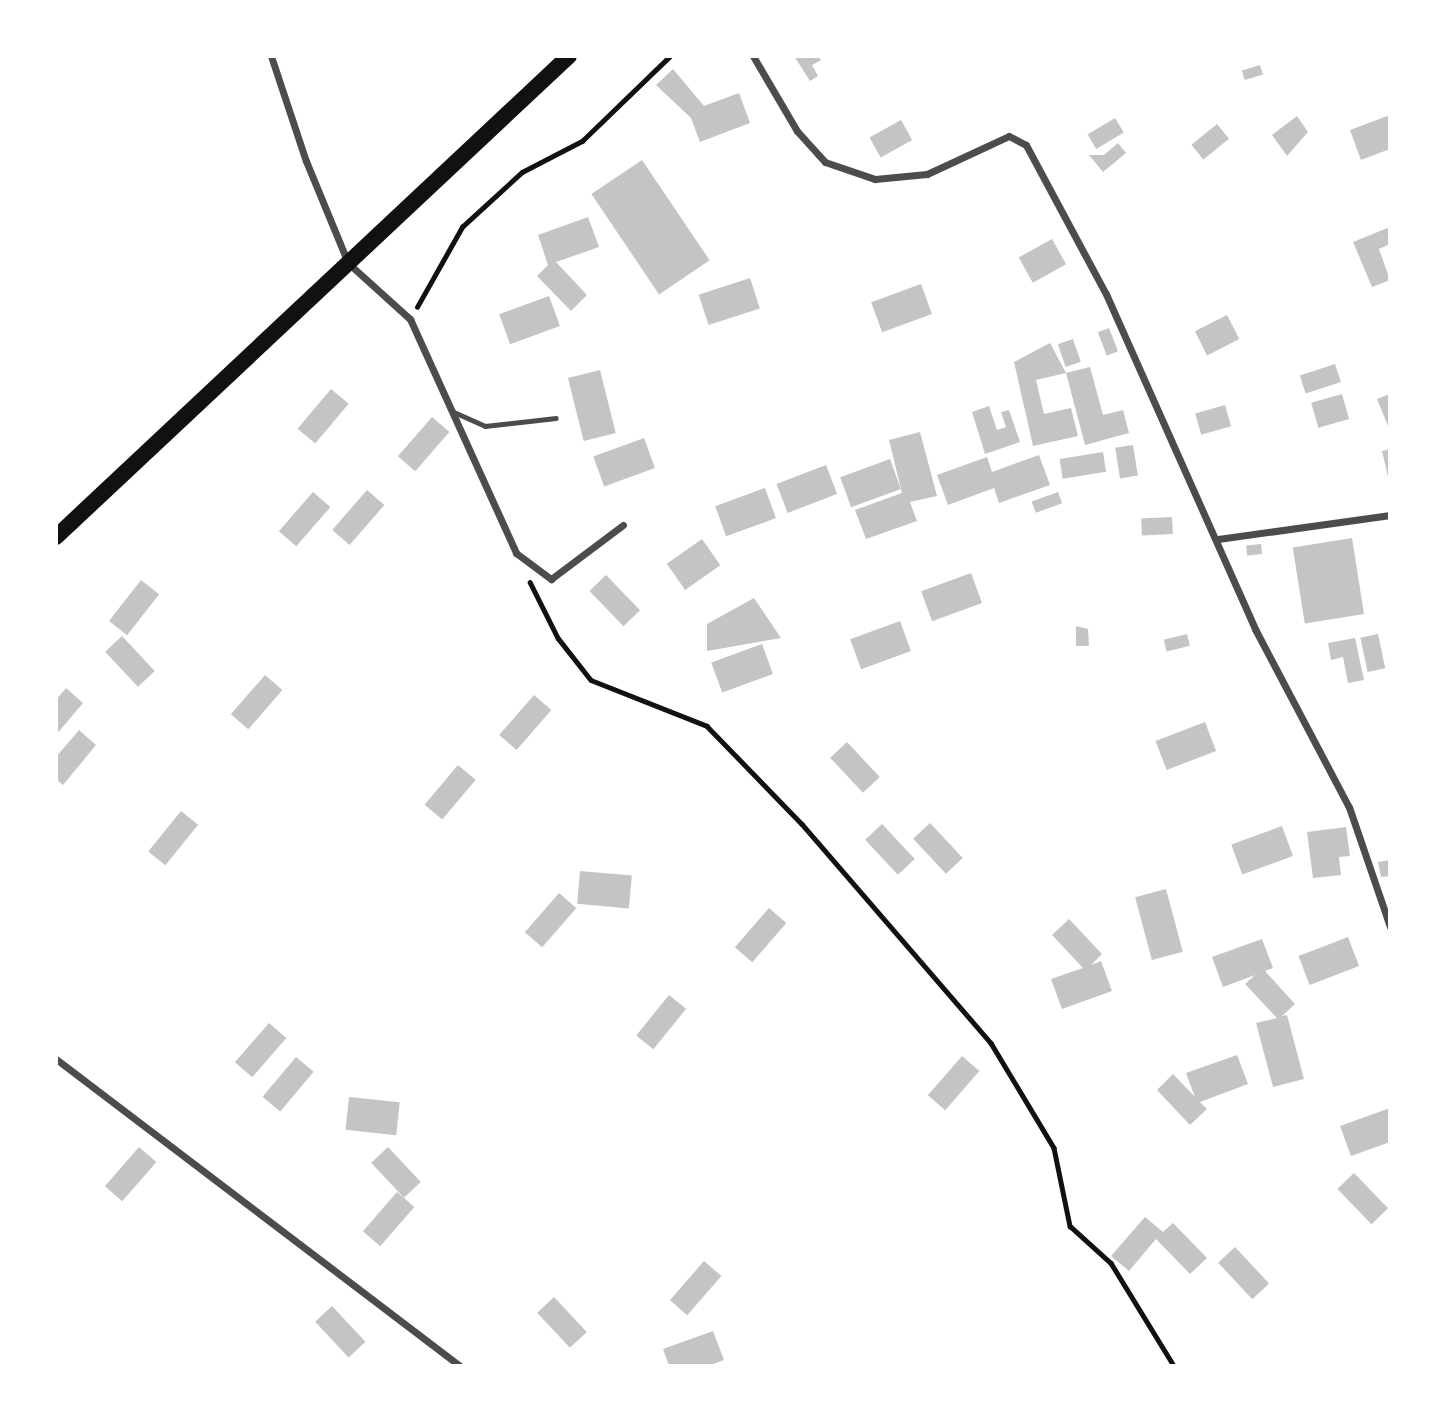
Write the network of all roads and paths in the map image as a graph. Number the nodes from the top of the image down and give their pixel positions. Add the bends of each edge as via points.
1 (271, 56) edge
2 (569, 56) edge
3 (670, 56) edge
4 (753, 56) edge
5 (348, 263) junction
6 (410, 319) junction
7 (453, 412) junction
8 (556, 418) dead end
9 (1390, 515) edge
10 (623, 525) dead end
11 (56, 537) edge
12 (1218, 539) junction
13 (516, 553) junction
14 (1390, 927) edge
15 (56, 1059) edge
16 (460, 1366) edge
17 (1174, 1366) edge

1 - 5 street via 306,161
2 - 5 highway
3 - 6 path via 582,141 522,172 462,227
4 - 12 street via 797,131 825,162 875,178 927,174 1009,136 1026,145 1106,294
5 - 6 street
5 - 11 highway
6 - 7 street
7 - 8 lane via 485,426
7 - 13 street
9 - 12 street
10 - 13 street via 551,579
12 - 14 street via 1255,629 1349,807
13 - 17 path via 558,638 591,680 706,726 802,824 991,1043 1054,1148 1070,1226 1111,1263
15 - 16 street

